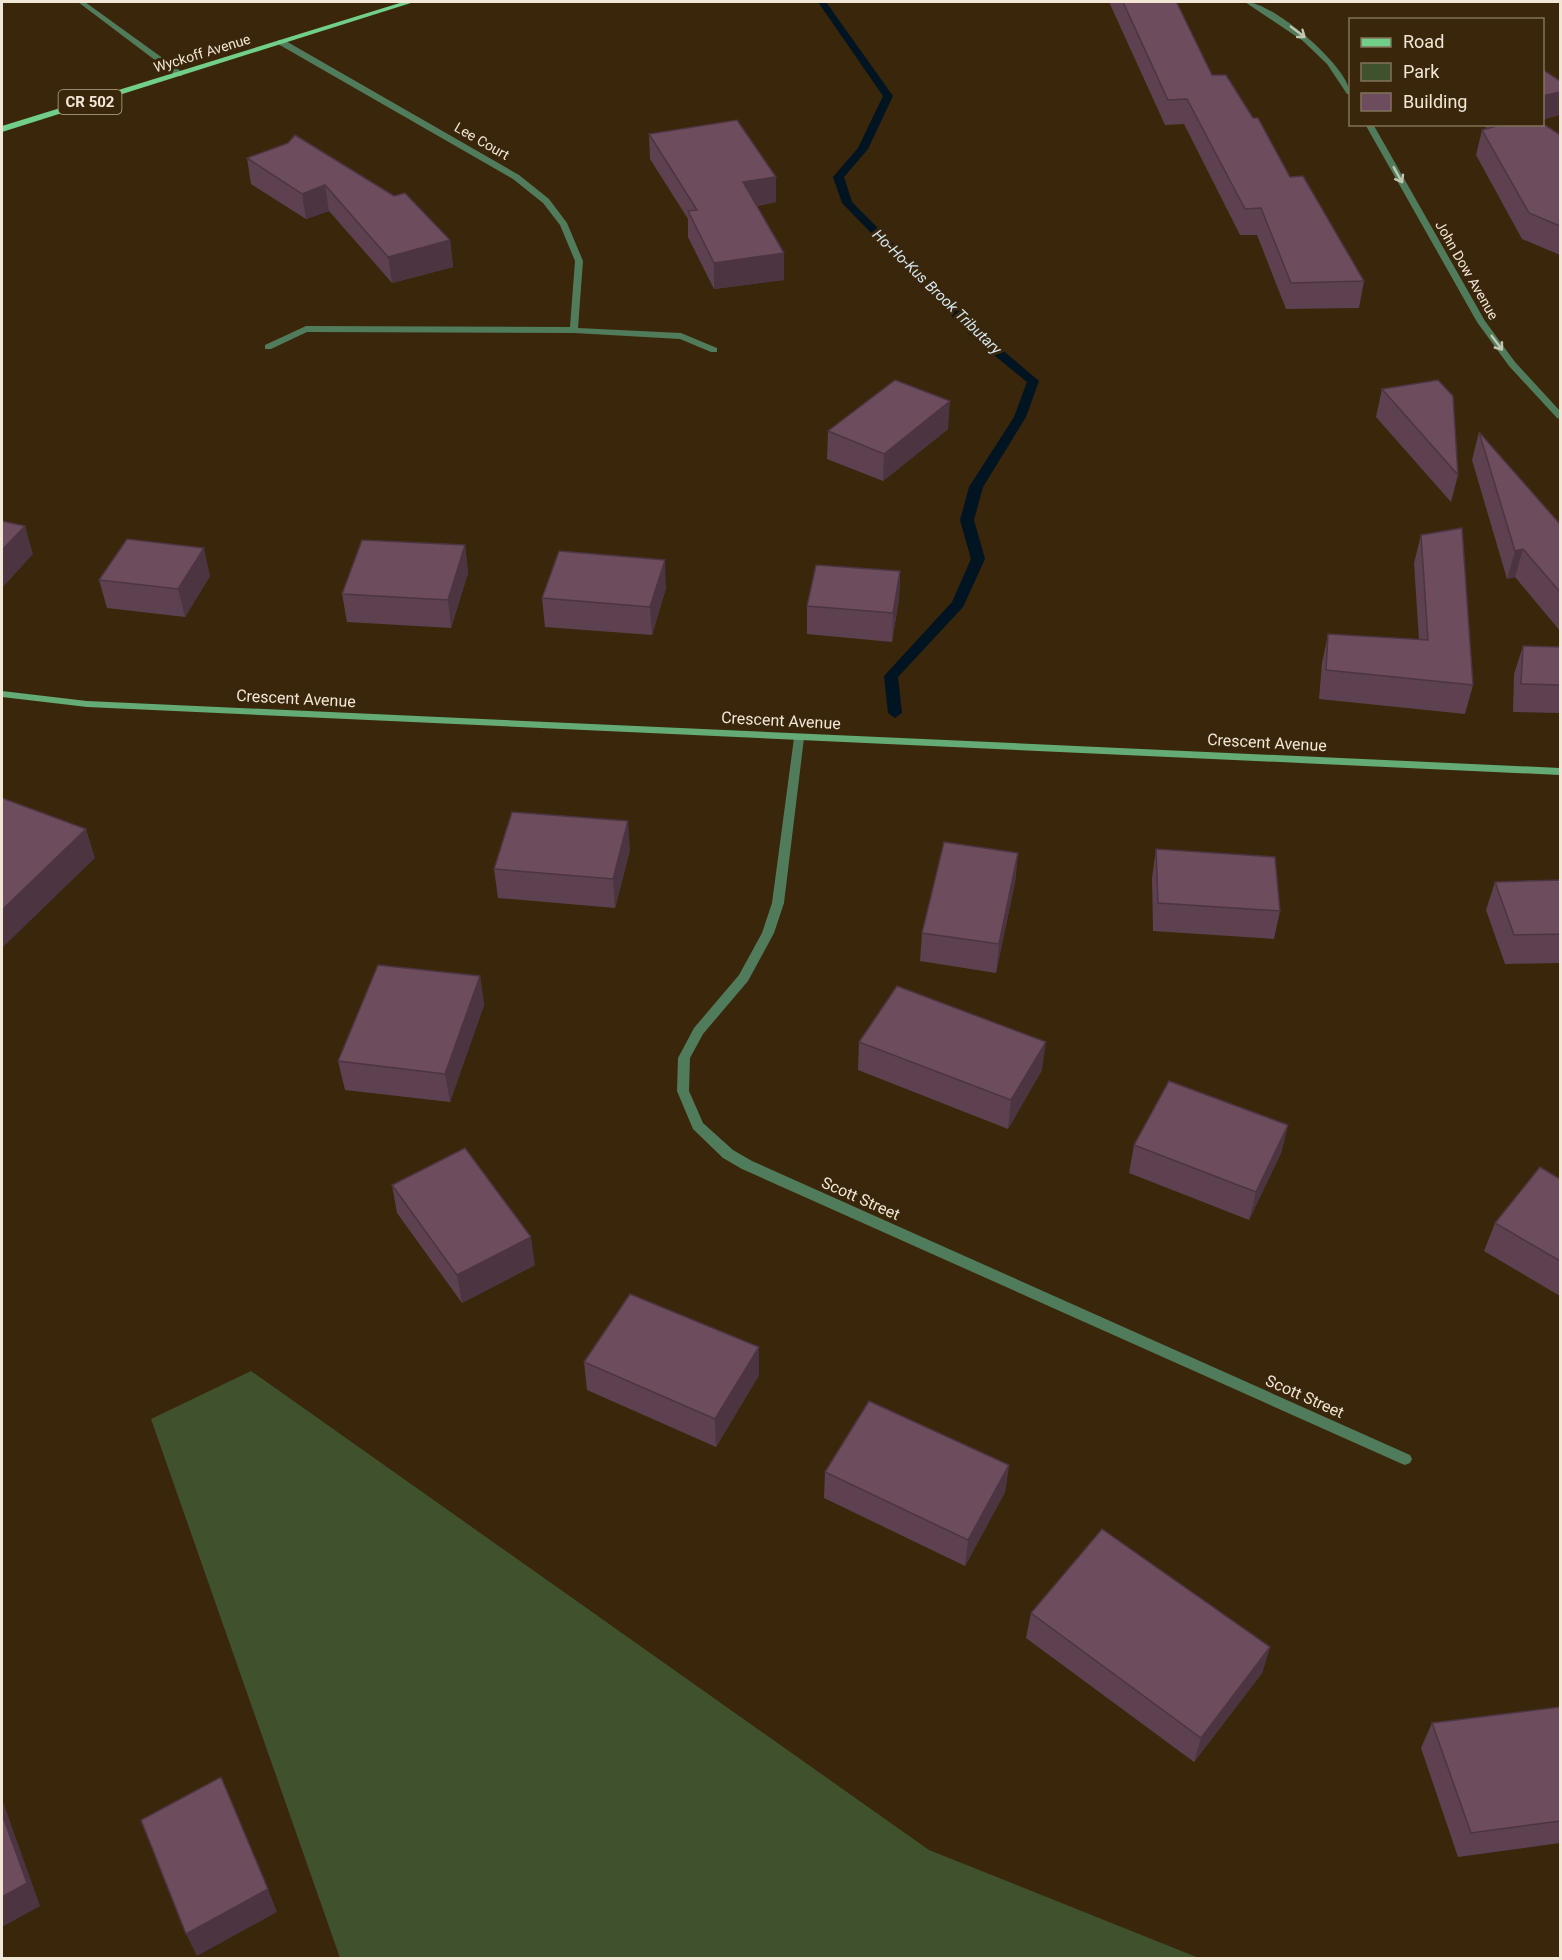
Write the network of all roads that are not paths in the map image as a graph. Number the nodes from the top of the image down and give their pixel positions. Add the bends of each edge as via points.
1 (81, 2) edge
2 (410, 2) edge
3 (1248, 2) edge
4 (281, 42) junction
5 (179, 74) junction
6 (1349, 90) edge
7 (1370, 126) edge
8 (2, 129) edge
9 (574, 330) junction
10 (268, 347) dead end
11 (714, 350) dead end
12 (1560, 416) edge
13 (2, 694) edge
14 (799, 738) junction
15 (1560, 772) edge
16 (1405, 1458) dead end

1 - 5 street
2 - 4 main road, Wyckoff Avenue / CR 502
3 -> 6 street via 1314,44 1334,65
4 - 5 main road, Wyckoff Avenue / CR 502
4 - 9 street, Lee Court via 516,177 546,201 564,225 579,261
5 - 8 main road, Wyckoff Avenue / CR 502
7 -> 12 street, John Dow Avenue via 1481,322 1512,364
9 - 10 street via 306,329
9 - 11 street via 681,336
13 - 14 main road, Crescent Avenue via 87,704
14 - 15 main road, Crescent Avenue
14 - 16 street, Scott Street via 778,903 768,933 744,978 698,1030 684,1058 683,1091 698,1126 728,1154 747,1165

